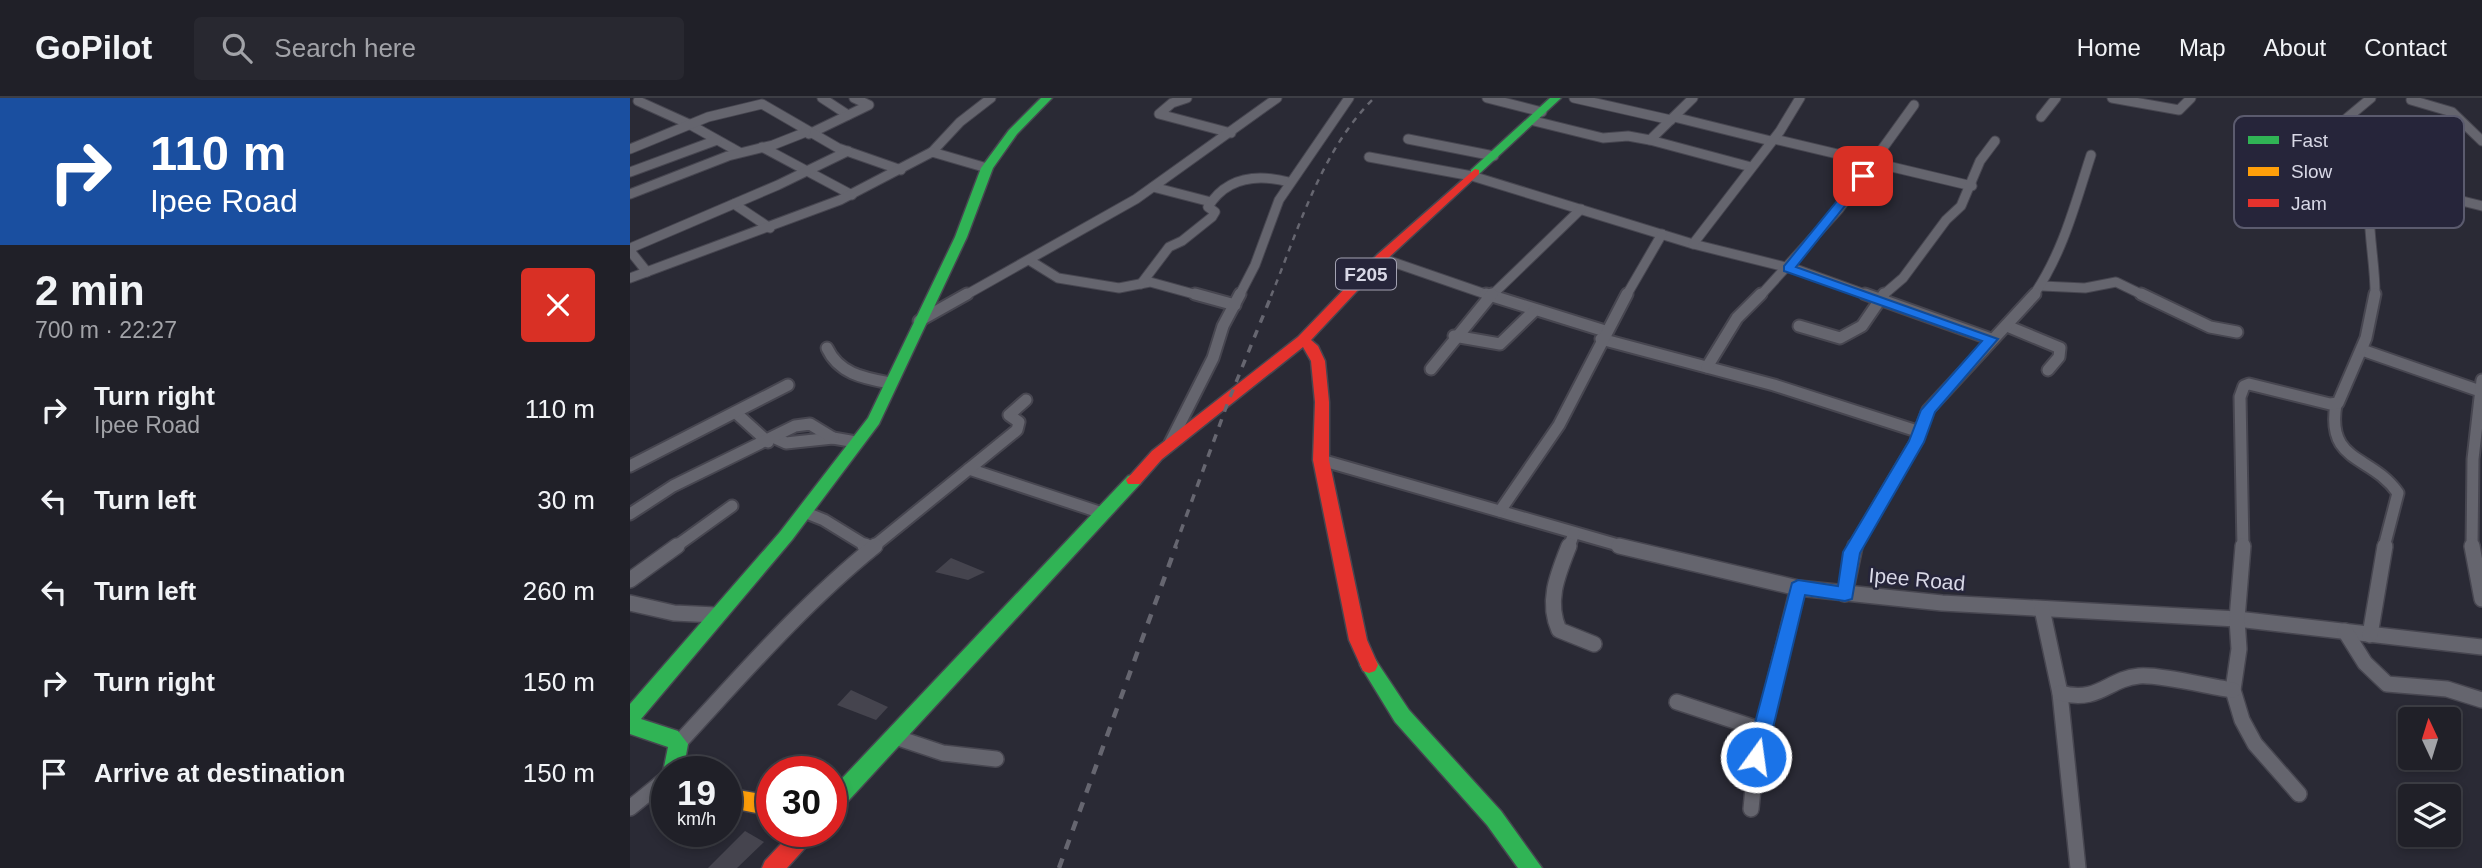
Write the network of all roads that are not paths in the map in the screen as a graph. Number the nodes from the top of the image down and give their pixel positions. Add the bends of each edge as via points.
1 (656, 98) edge
2 (777, 98) edge
3 (822, 98) edge
4 (854, 98) edge
5 (991, 98) edge
6 (1047, 98) edge
7 (1187, 98) edge
8 (1277, 98) edge
9 (1349, 98) edge
10 (1487, 98) edge
11 (1556, 98) edge
12 (1574, 98) edge
13 (1693, 98) edge
14 (1800, 98) edge
15 (2056, 98) edge
16 (2112, 98) edge
17 (2191, 98) edge
18 (2371, 98) edge
19 (2412, 100) dead end
20 (634, 102) edge
21 (762, 104) junction
22 (1914, 105) dead end
23 (848, 115) junction
24 (2349, 116) edge
25 (2456, 116) edge
26 (1538, 117) junction
27 (2041, 117) dead end
28 (1673, 119) junction
29 (689, 124) junction
30 (2464, 124) edge
31 (808, 133) junction
32 (1231, 133) junction
33 (1408, 139) dead end
34 (717, 140) junction
35 (1650, 140) junction
36 (1773, 140) junction
37 (1994, 141) dead end
38 (2482, 141) edge
39 (762, 147) junction
40 (631, 148) edge
41 (848, 151) junction
42 (739, 152) junction
43 (932, 152) junction
44 (2091, 155) dead end
45 (1494, 156) junction
46 (1369, 157) dead end
47 (1873, 162) junction
48 (1751, 167) junction
49 (987, 168) junction
50 (901, 170) junction
51 (630, 172) edge
52 (806, 172) junction
53 (1472, 176) junction
54 (1289, 182) junction
55 (1972, 186) junction
56 (1153, 187) junction
57 (630, 194) edge
58 (852, 195) junction
59 (1211, 202) junction
60 (2464, 202) edge
61 (734, 204) junction
62 (2482, 206) edge
63 (1581, 209) junction
64 (770, 228) junction
65 (2371, 228) edge
66 (1662, 234) junction
67 (1693, 244) junction
68 (1381, 258) junction
69 (1029, 260) junction
70 (1788, 268) junction
71 (647, 272) junction
72 (630, 278) edge
73 (1142, 284) junction
74 (2042, 286) junction
75 (1490, 295) junction
76 (1879, 298) junction
77 (1235, 305) junction
78 (1534, 311) junction
79 (919, 321) junction
80 (1799, 326) dead end
81 (2007, 326) junction
82 (2237, 332) dead end
83 (1603, 335) junction
84 (1454, 336) junction
85 (1991, 339) junction
86 (1303, 340) junction
87 (827, 348) dead end
88 (2362, 350) junction
89 (1707, 367) junction
90 (1432, 369) dead end
91 (2049, 370) dead end
92 (890, 383) junction
93 (789, 385) dead end
94 (2481, 386) edge
95 (1026, 400) dead end
96 (2336, 404) junction
97 (736, 413) junction
98 (1920, 432) junction
99 (833, 438) junction
100 (771, 440) junction
101 (856, 442) junction
102 (1170, 444) junction
103 (1321, 460) junction
104 (630, 466) edge
105 (969, 468) junction
106 (2477, 505) edge
107 (732, 506) dead end
108 (1500, 511) junction
109 (804, 512) junction
110 (1102, 513) junction
111 (630, 514) edge
112 (1574, 533) junction
113 (869, 548) junction
114 (630, 580) edge
115 (1798, 587) junction
116 (1845, 594) junction
117 (2482, 600) edge
118 (630, 603) edge
119 (2042, 609) junction
120 (716, 615) junction
121 (2237, 619) junction
122 (2345, 631) junction
123 (2370, 635) junction
124 (1594, 644) dead end
125 (2482, 647) edge
126 (2233, 690) junction
127 (2060, 693) junction
128 (2482, 700) edge
129 (1677, 702) dead end
130 (630, 718) edge
131 (630, 725) edge
132 (1762, 730) junction
133 (895, 737) junction
134 (678, 744) junction
135 (676, 756) edge
136 (996, 759) dead end
137 (847, 788) edge
138 (651, 791) edge
139 (2300, 794) dead end
140 (630, 808) edge
141 (1751, 809) dead end
142 (793, 847) edge
143 (774, 868) edge
144 (1531, 868) edge
145 (2078, 868) edge

1 - 20 street
2 - 21 street
3 - 23 street
4 - 23 street via 869,104
5 - 43 street
6 - 49 street via 1013,132
7 - 32 street via 1159,114
8 - 32 street
9 - 54 street
10 - 26 street
11 - 26 street, F205
12 - 28 street
13 - 28 street
14 - 36 street
15 - 27 street
16 - 17 street via 2179,110
18 - 24 street
19 - 25 street
20 - 29 street
21 - 29 street
21 - 31 street
22 - 47 street
23 - 31 street
26 - 35 street via 1602,138
26 - 45 street, F205
28 - 35 street
28 - 36 street
29 - 34 street
29 - 40 street
30 - 38 street
31 - 39 street
31 - 41 street
32 - 56 street
33 - 45 street
34 - 42 street
34 - 51 street
35 - 48 street
36 - 47 street
36 - 48 street
37 - 55 street via 1980,161
39 - 42 street
39 - 52 street
41 - 50 street
41 - 52 street
42 - 57 street
43 - 49 street
43 - 50 street
44 - 74 street via 2063,242
45 - 53 street, F205
46 - 53 street
47 - 55 street
47 - 70 street
48 - 67 street
49 - 79 street via 961,237
50 - 58 street
52 - 58 street
52 - 61 street
53 - 63 street
53 - 68 street, F205
54 - 59 street via 1265,176 1241,178
54 - 77 street
55 - 76 street via 1903,278
56 - 59 street
56 - 69 street
58 - 64 street
59 - 73 street via 1212,217 1170,247
60 - 62 street
61 - 64 street
61 - 71 street via 633,247 632,254
63 - 66 street
63 - 75 street
64 - 71 street
65 - 88 street via 2375,298
66 - 67 street
66 - 83 street
67 - 70 street
68 - 75 street
68 - 86 street, F205
69 - 73 street via 1058,278 1119,288
69 - 79 street
70 - 76 street
70 - 89 street via 1737,318
71 - 72 street
73 - 77 street via 1150,282
74 - 81 street
74 - 82 street via 2085,288 2116,282 2210,327
75 - 78 street
75 - 84 street
76 - 80 street via 1862,326 1840,338
76 - 85 street
77 - 102 street
78 - 83 street
78 - 84 street via 1500,344
79 - 92 street
81 - 85 street
81 - 91 street via 2060,348
83 - 89 street
83 - 108 street via 1559,425
84 - 90 street
85 - 98 street via 1928,410
86 - 102 street, F205
86 - 103 street via 1318,361
87 - 92 street via 831,360 853,375
88 - 94 street
88 - 96 street
89 - 98 street
92 - 101 street via 874,420
93 - 97 street
94 - 106 street
95 - 105 street via 1009,415 1019,422 1017,429
96 - 121 street via 2244,386 2239,414 2243,566
96 - 123 street via 2333,426 2340,440 2398,493 2378,573
97 - 100 street
97 - 104 street
98 - 116 street via 1857,540
99 - 100 street
99 - 100 street via 810,424 795,426
99 - 101 street
100 - 111 street via 682,482
101 - 109 street
102 - 110 street, F205
103 - 108 street, Ipee Road
103 - 144 street via 1358,640 1374,676 1402,716 1494,818
105 - 110 street
105 - 113 street
106 - 117 street via 2475,573
107 - 114 street
108 - 112 street, Ipee Road
109 - 113 street
109 - 120 street
110 - 133 street, F205
112 - 115 street, Ipee Road
112 - 124 street via 1550,614 1559,630
113 - 134 street
115 - 116 street, Ipee Road
115 - 132 street
116 - 119 street, Ipee Road
118 - 120 street via 674,613
119 - 121 street, Ipee Road
119 - 127 street
120 - 130 street
121 - 122 street, Ipee Road
121 - 126 street via 2239,649
122 - 123 street, Ipee Road
122 - 128 street via 2365,663 2386,684 2447,689
123 - 125 street, Ipee Road
126 - 127 street via 2139,676 2092,695
126 - 139 street via 2255,744
127 - 145 street
129 - 132 street
131 - 134 street via 671,737
132 - 141 street
133 - 136 street via 943,753
133 - 137 street, F205
134 - 135 street
138 - 140 street
142 - 143 street

